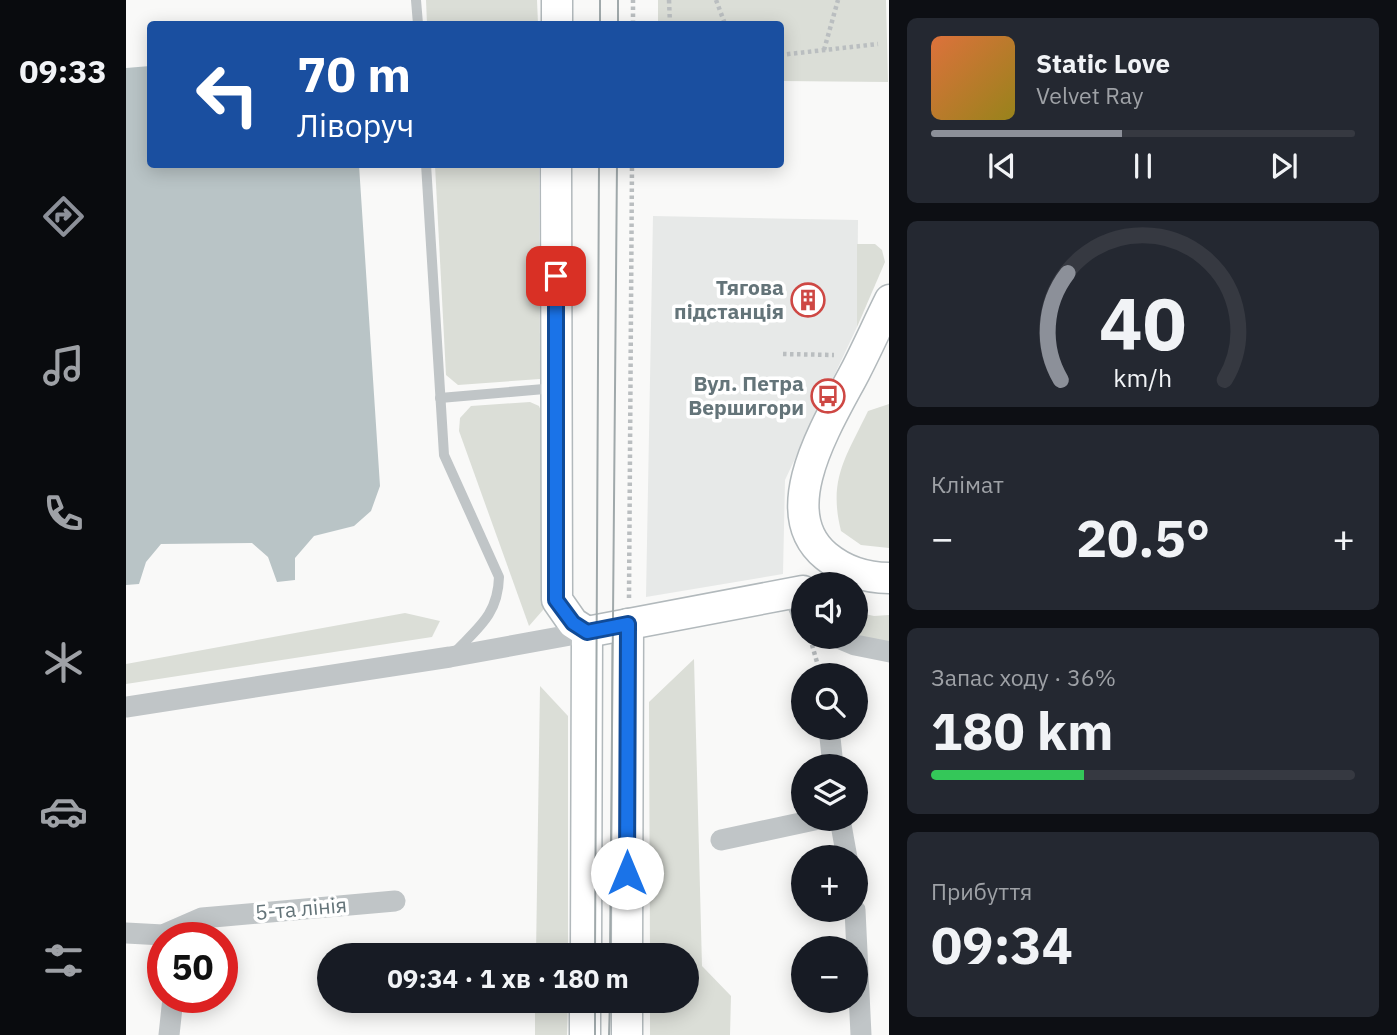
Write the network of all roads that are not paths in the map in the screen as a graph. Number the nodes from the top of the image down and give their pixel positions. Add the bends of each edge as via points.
1 (416, 0) edge
2 (556, 0) edge
3 (418, 21) edge
4 (556, 21) edge
5 (426, 168) edge
6 (556, 168) edge
7 (889, 302) edge
8 (863, 353) edge
9 (556, 388) junction
10 (440, 398) junction
11 (816, 548) junction
12 (806, 572) edge
13 (880, 578) edge
14 (791, 600) edge
15 (628, 624) junction
16 (587, 632) junction
17 (868, 648) edge
18 (889, 652) edge
19 (450, 657) junction
20 (126, 707) edge
21 (791, 825) edge
22 (721, 840) dead end
23 (395, 901) dead end
24 (194, 922) edge
25 (856, 922) edge
26 (126, 933) edge
27 (147, 935) edge
28 (586, 943) edge
29 (627, 943) edge
30 (171, 1013) edge
31 (586, 1013) edge
32 (627, 1013) edge
33 (169, 1035) edge
34 (585, 1035) edge
35 (627, 1035) edge
36 (861, 1035) edge

1 - 3 lane
2 - 4 main road
5 - 10 lane
6 - 9 main road
7 - 8 main road
8 - 11 main road via 815,450 804,493 803,520
9 - 10 lane
9 - 16 main road via 556,600 573,623
10 - 19 lane via 444,455 499,577 499,594 491,614
11 - 12 main road
11 - 13 main road via 836,565
14 - 15 main road
15 - 16 main road
15 - 29 main road
16 - 19 street
16 - 28 main road
17 - 18 street
19 - 20 street
21 - 22 street
23 - 24 street, 5-та лінія
25 - 36 street
26 - 27 street, 5-та лінія
30 - 33 street
31 - 34 main road
32 - 35 main road

